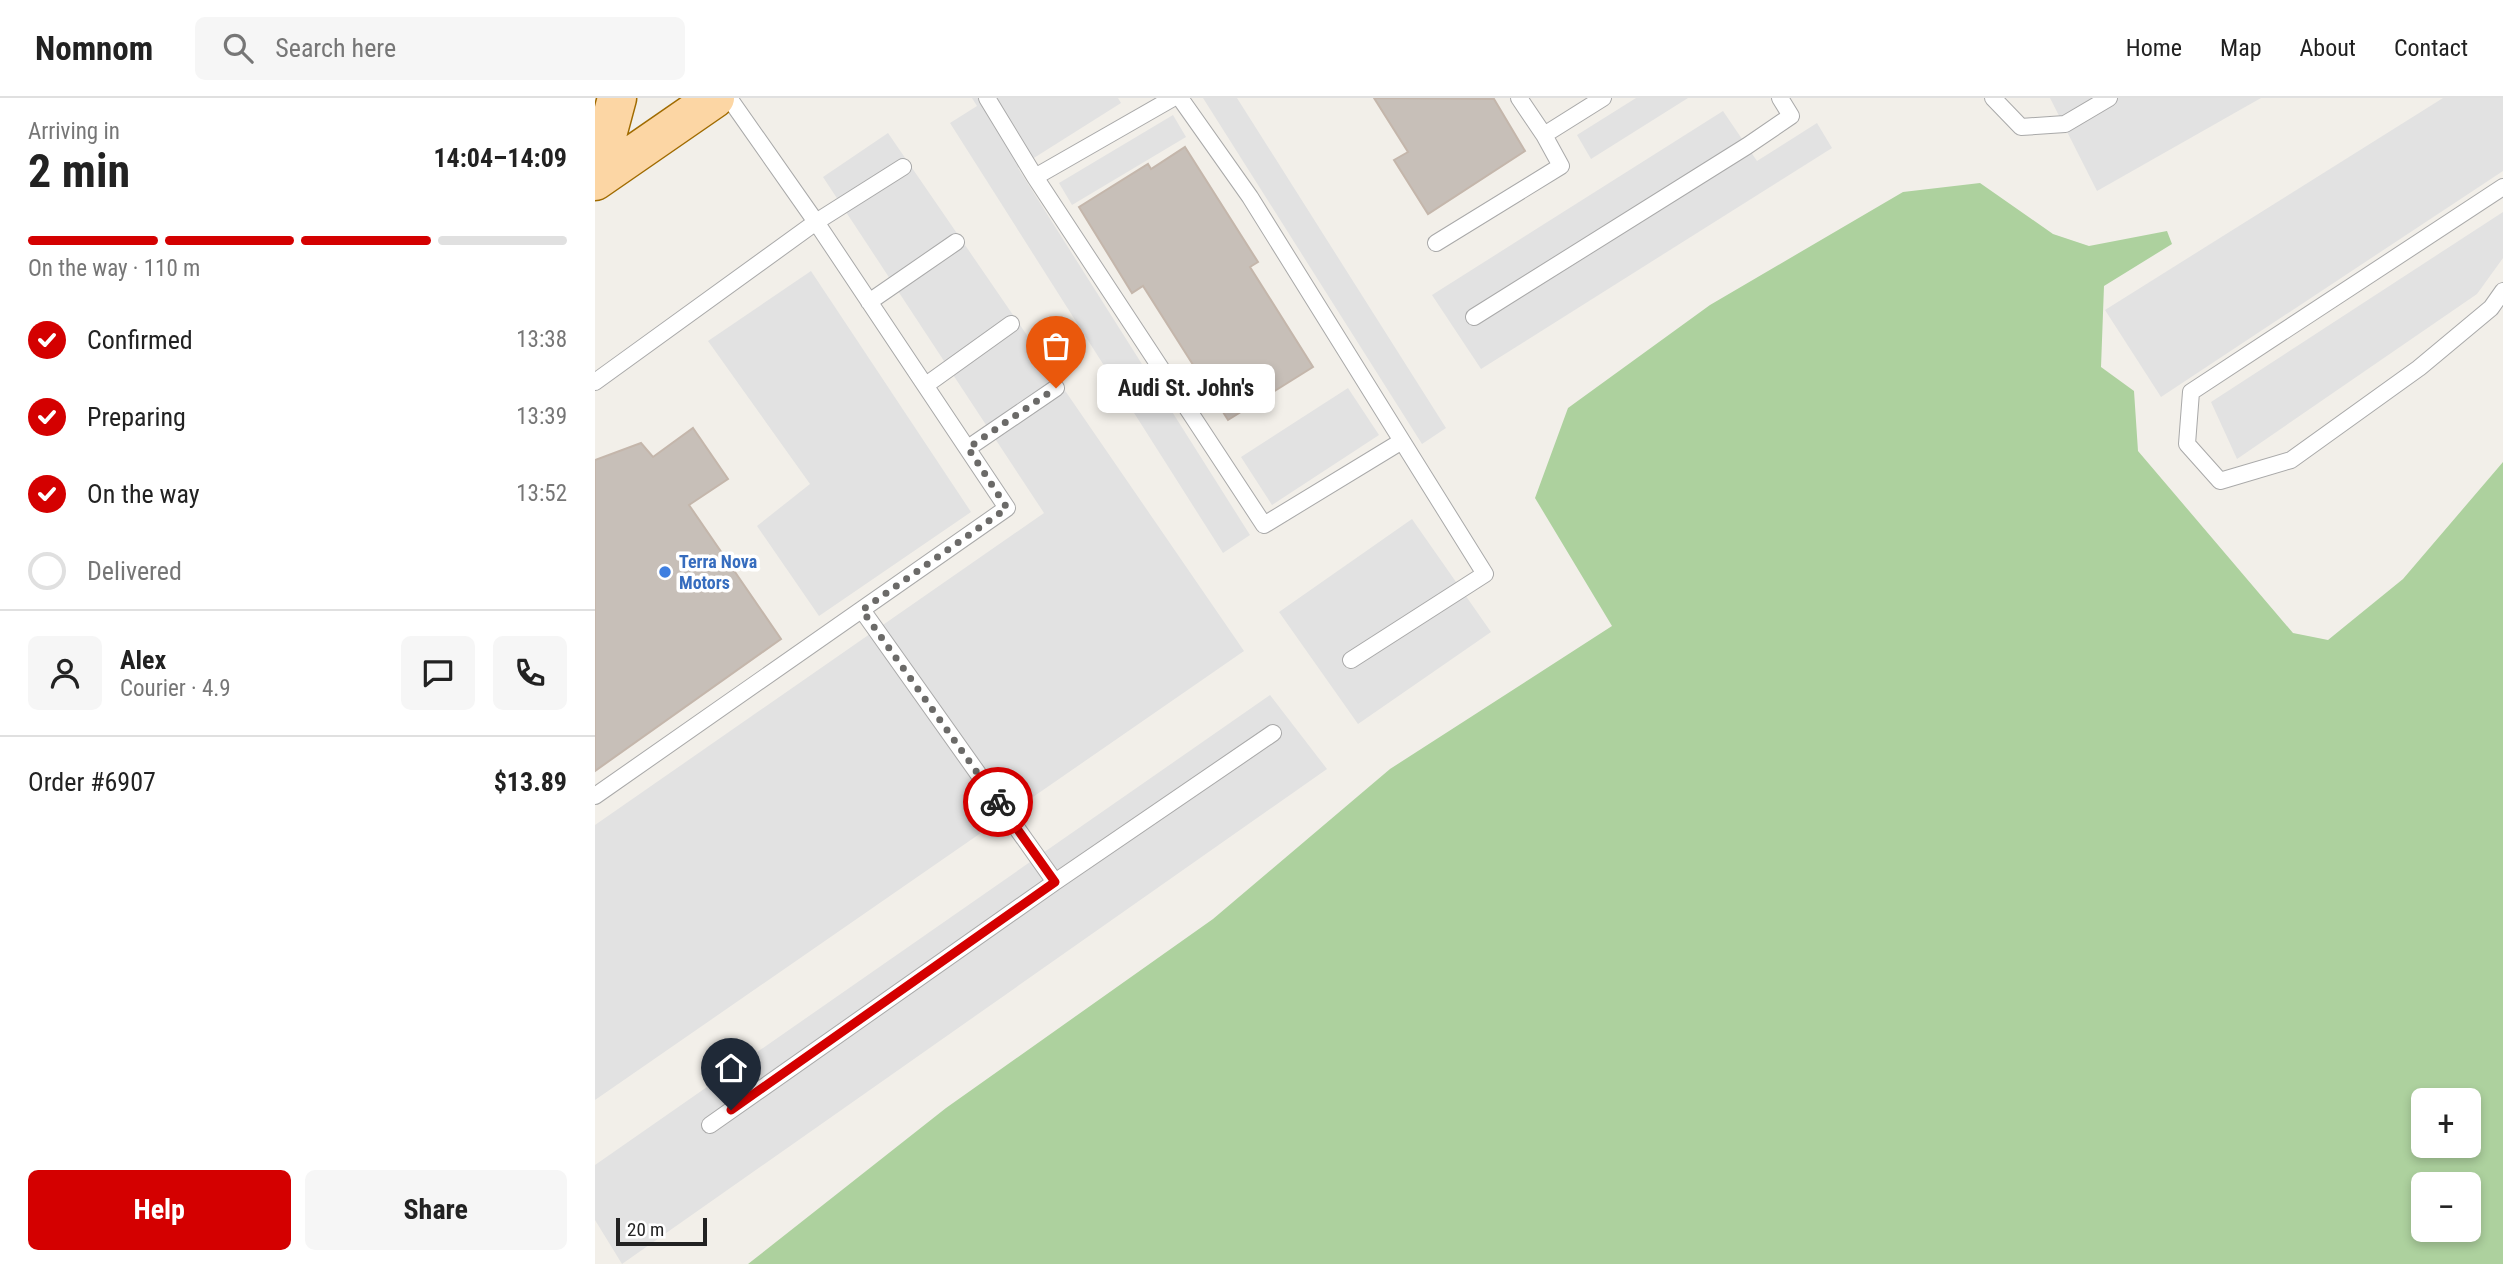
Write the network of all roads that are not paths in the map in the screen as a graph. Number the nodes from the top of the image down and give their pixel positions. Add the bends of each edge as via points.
1 (617, 98) edge
2 (715, 98) edge
3 (729, 98) edge
4 (987, 98) edge
5 (1173, 98) edge
6 (1180, 98) edge
7 (1519, 98) edge
8 (1603, 98) edge
9 (1780, 98) edge
10 (1993, 98) edge
11 (2109, 98) edge
12 (1544, 135) junction
13 (903, 167) dead end
14 (1035, 177) junction
15 (595, 181) edge
16 (2503, 187) edge
17 (816, 222) junction
18 (955, 242) dead end
19 (1436, 243) dead end
20 (2503, 291) edge
21 (869, 302) junction
22 (1474, 317) dead end
23 (1011, 324) dead end
24 (595, 382) edge
25 (926, 385) junction
26 (1056, 388) dead end
27 (1402, 441) junction
28 (968, 448) junction
29 (862, 610) junction
30 (1351, 660) dead end
31 (1273, 733) dead end
32 (595, 796) edge
33 (1055, 882) junction
34 (710, 1125) dead end

1 - 15 main road
2 - 15 main road
3 - 17 lane
4 - 14 lane
5 - 14 lane
6 - 27 lane via 1250,197
7 - 12 lane
8 - 12 lane
9 - 22 lane via 1791,116
10 - 11 lane via 2021,127 2065,124
12 - 19 lane via 1561,166
13 - 17 lane
14 - 27 lane via 1264,525
16 - 20 lane via 2191,392 2187,444 2220,481 2291,460 2419,368 2491,308
17 - 21 lane
17 - 24 lane
18 - 21 lane
21 - 25 lane
23 - 25 lane
25 - 28 lane
26 - 28 lane
27 - 30 lane via 1485,573
28 - 29 lane via 1007,508
29 - 32 lane
29 - 33 lane
31 - 33 lane
33 - 34 lane

